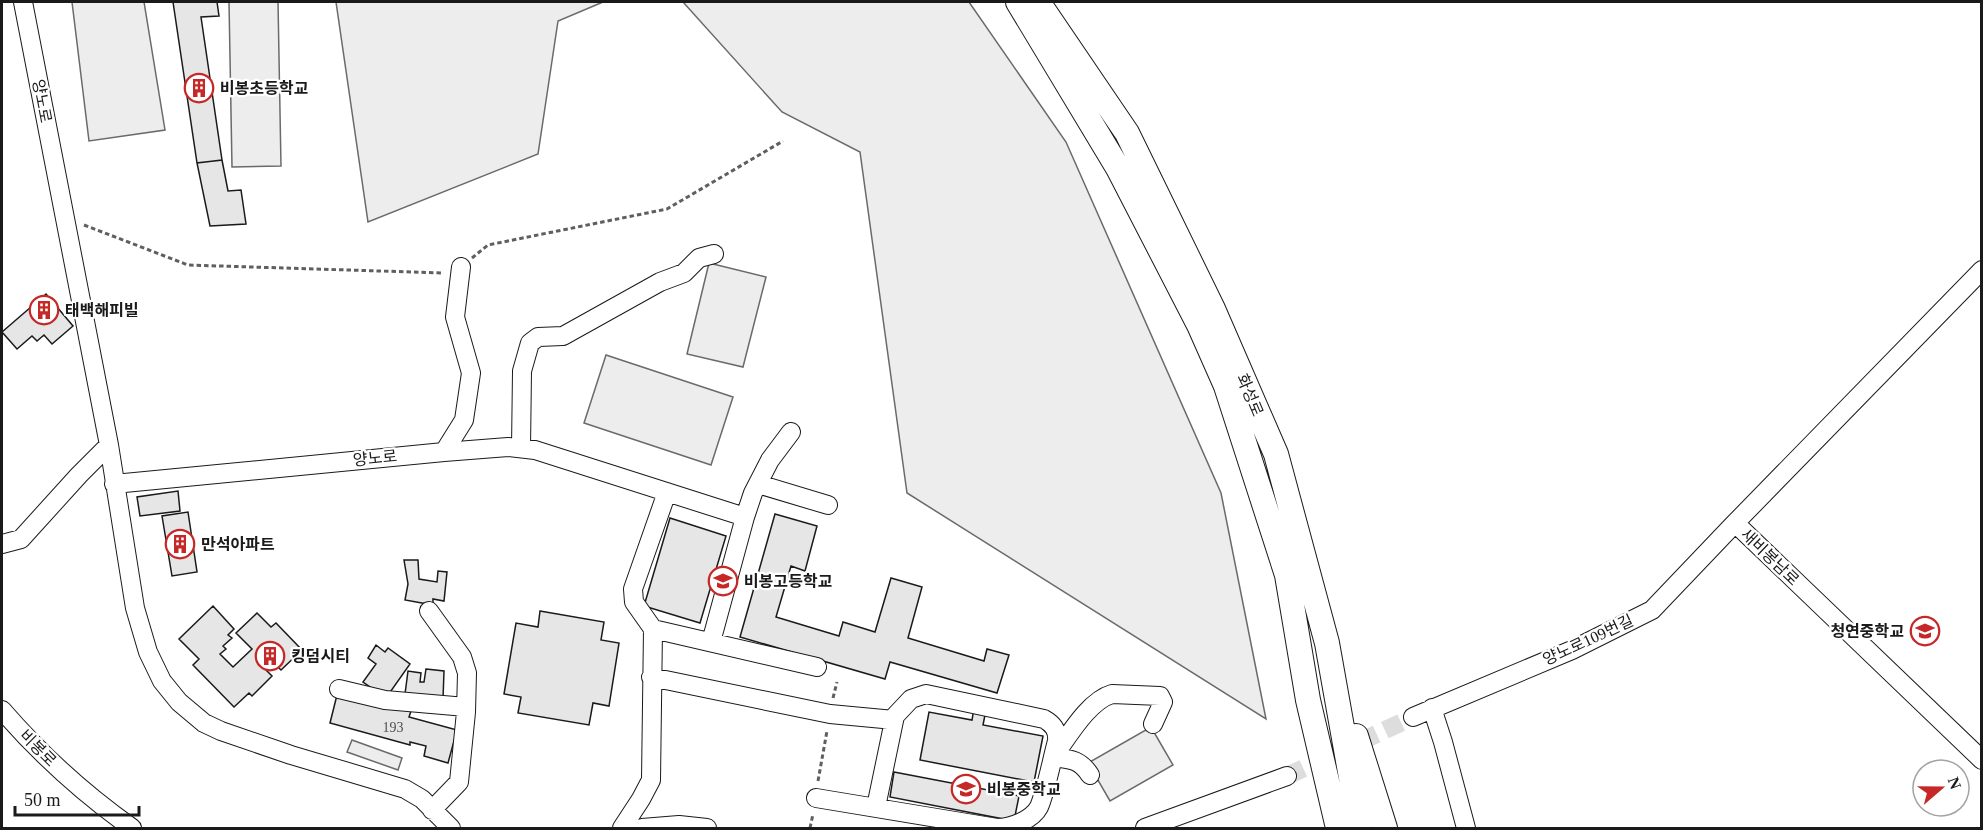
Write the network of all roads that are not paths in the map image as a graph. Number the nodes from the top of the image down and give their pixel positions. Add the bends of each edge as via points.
1 (22, 2) edge
2 (1018, 2) edge
3 (1038, 2) edge
4 (714, 254) dead end
5 (461, 267) road end
6 (1982, 270) edge
7 (790, 432) dead end
8 (109, 445) junction
9 (522, 448) junction
10 (444, 452) junction
11 (114, 484) junction
12 (758, 484) junction
13 (667, 492) junction
14 (828, 505) dead end
15 (745, 517) junction
16 (1735, 523) junction
17 (2, 544) edge
18 (429, 611) dead end
19 (653, 629) junction
20 (711, 642) junction
21 (1327, 643) junction
22 (817, 667) dead end
23 (651, 677) junction
24 (339, 689) dead end
25 (466, 707) junction
26 (1431, 708) junction
27 (2, 710) edge
28 (1413, 717) tunnel mouth
29 (894, 720) junction
30 (1152, 724) dead end
31 (1053, 757) junction
32 (1982, 760) edge
33 (1090, 775) dead end
34 (1287, 776) tunnel mouth
35 (816, 798) road end
36 (876, 807) junction
37 (432, 810) junction
38 (132, 828) edge
39 (451, 828) edge
40 (622, 828) edge
41 (642, 828) edge
42 (707, 828) edge
43 (1146, 828) edge
44 (1338, 828) edge
45 (1360, 828) edge
46 (1385, 828) edge
47 (1466, 828) edge

1 - 8 street, 양노로
2 - 44 main road, 화성로 via 1118,168 1226,386 1287,575 1308,700
3 - 21 main road, 화성로 via 1127,133 1213,309 1276,454
4 - 9 street via 699,258 684,273 660,282 563,336 538,337 530,343 522,371
5 - 10 street via 455,317 471,373 464,420
6 - 16 street, 새비봉남로
7 - 12 street
8 - 11 street, 양노로
8 - 17 street via 21,540
9 - 10 street, 양노로
9 - 13 street, 양노로
10 - 11 street, 양노로
11 - 37 street, 양노로 via 135,608 148,652 162,681 179,702 204,723 221,731 396,785
12 - 14 street
12 - 15 street
13 - 15 street, 양노로
13 - 19 street via 633,589 634,602
15 - 20 street
16 - 26 street, 양노로109번길 via 1652,610 1572,650
16 - 32 street, 새비봉남로
18 - 25 street via 464,661
19 - 20 street
19 - 23 street
20 - 22 street
21 - 45 main road, 화성로
21 - 46 main road
23 - 29 street via 830,714
23 - 40 street via 651,780
24 - 25 street via 385,700
25 - 37 street via 459,782
26 - 28 street, 양노로109번길
26 - 47 street
27 - 38 street, 비봉로 via 71,782
29 - 31 street via 911,699 926,694 1044,719 1054,726 1057,736
29 - 36 street
30 - 31 street via 1164,702 1160,696 1106,696 1093,705
31 - 33 street via 1077,761
31 - 36 street via 1039,806 1013,826 997,828
34 - 43 street
35 - 36 street
37 - 39 street, 양노로
41 - 42 street

